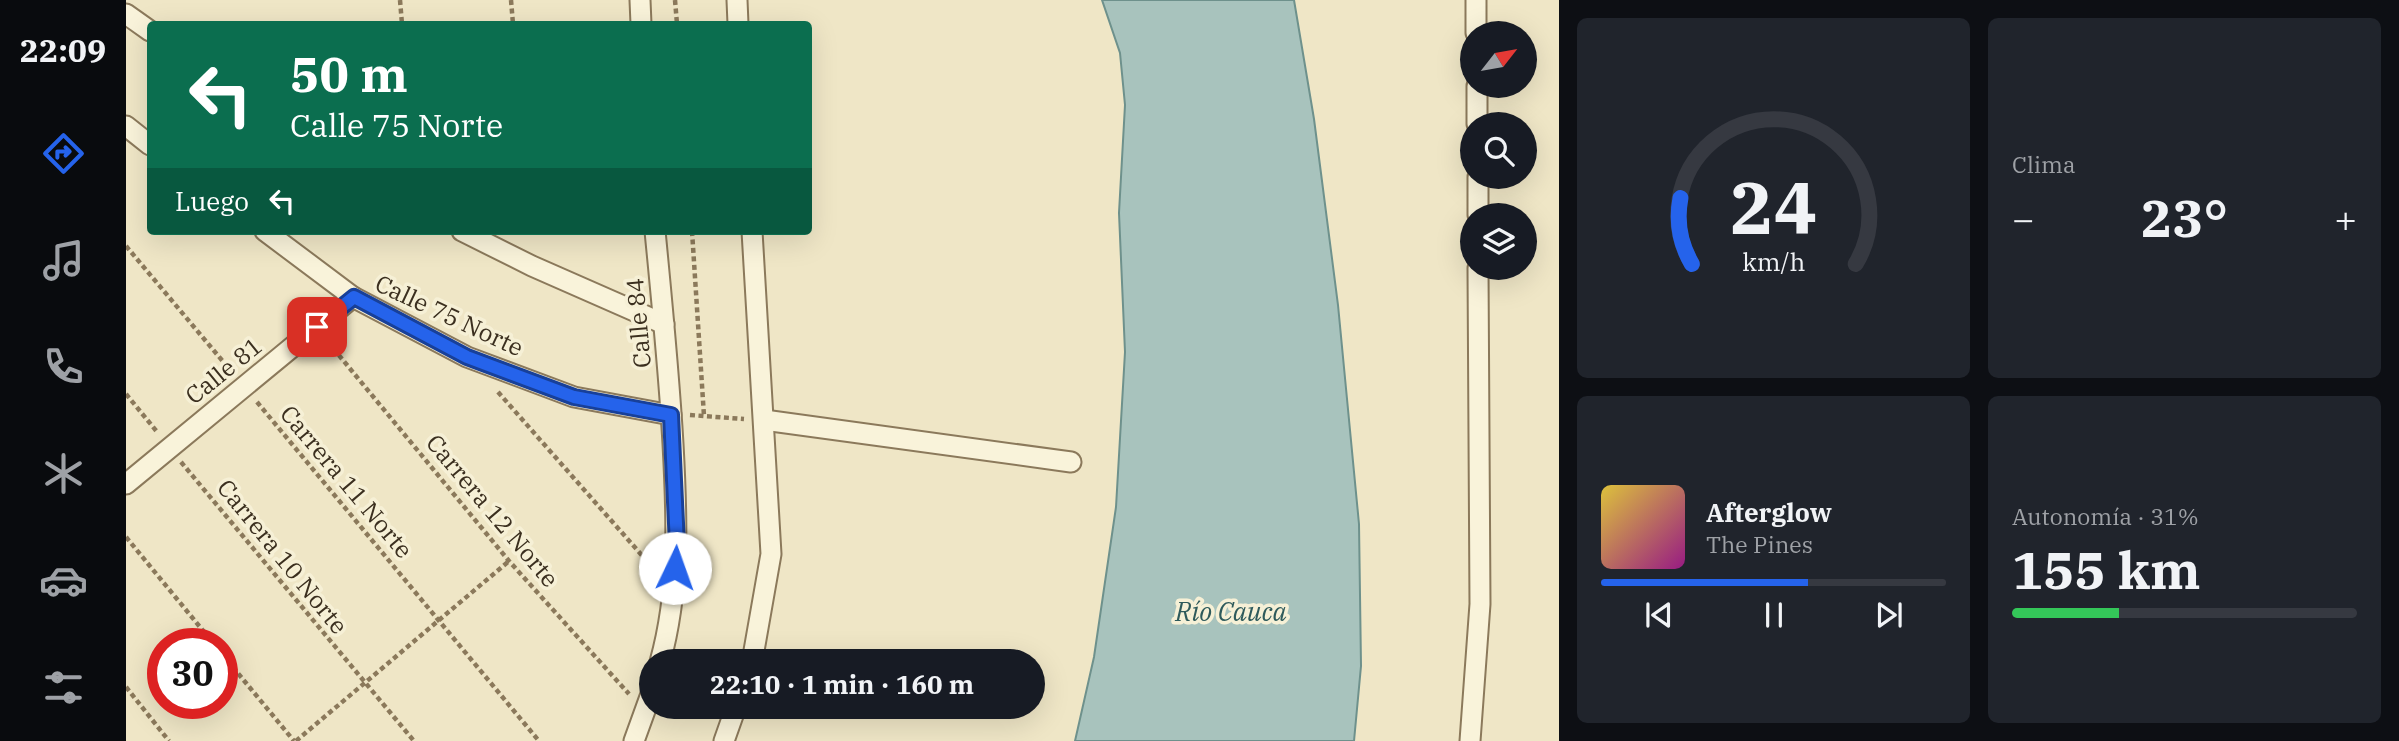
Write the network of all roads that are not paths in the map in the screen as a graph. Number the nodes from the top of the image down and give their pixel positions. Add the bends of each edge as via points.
1 (639, 0) edge
2 (737, 0) edge
3 (1476, 0) edge
4 (126, 14) edge
5 (641, 21) edge
6 (738, 21) edge
7 (1476, 21) edge
8 (147, 29) edge
9 (126, 126) edge
10 (147, 143) edge
11 (270, 235) edge
12 (470, 235) edge
13 (656, 235) edge
14 (751, 235) edge
15 (1478, 280) edge
16 (354, 297) junction
17 (664, 324) junction
18 (671, 415) junction
19 (764, 420) junction
20 (1071, 462) dead end
21 (126, 484) edge
22 (664, 649) edge
23 (754, 649) edge
24 (643, 719) edge
25 (732, 719) edge
26 (634, 741) edge
27 (724, 741) edge
28 (1471, 741) edge

1 - 5 street
2 - 6 street
3 - 7 street
4 - 8 street
9 - 10 street
11 - 16 street, Calle 75 Norte
12 - 17 street
13 - 17 street, Calle 84
14 - 19 street
15 - 28 street via 1480,604
16 - 18 street, Calle 75 Norte via 467,357 562,393
16 - 21 street, Calle 81
17 - 18 street, Calle 84
18 - 22 street, Calle 84 via 677,545
19 - 20 street
19 - 23 street via 771,554
24 - 26 street
25 - 27 street

